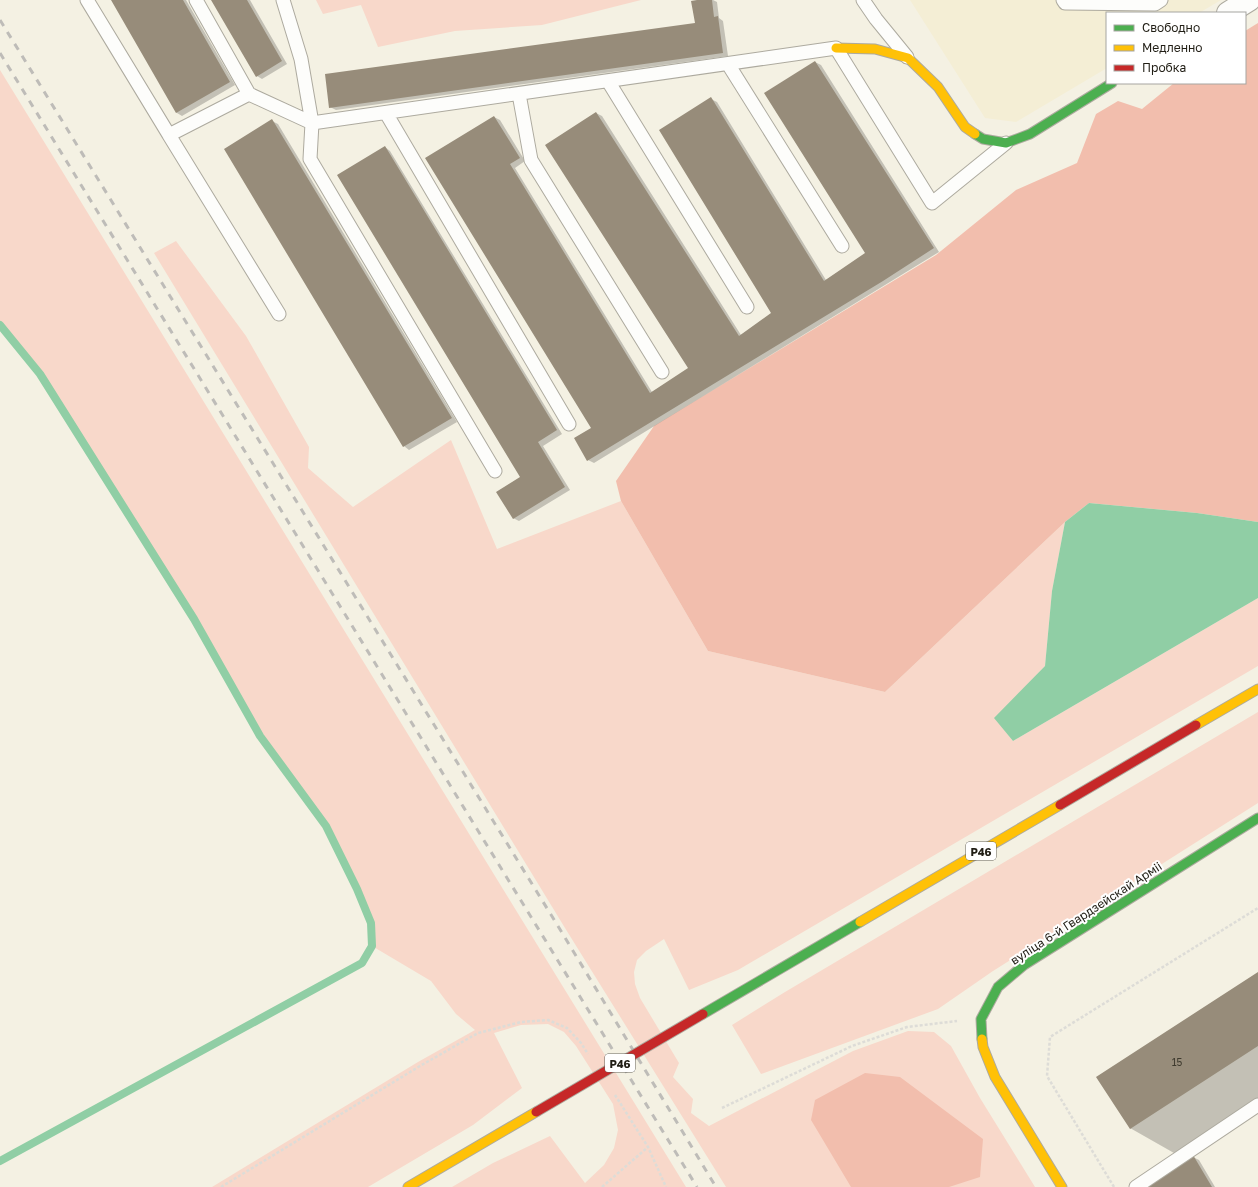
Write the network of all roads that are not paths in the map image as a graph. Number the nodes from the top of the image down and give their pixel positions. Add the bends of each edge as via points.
1 (87, 0) edge
2 (196, 0) edge
3 (283, 0) edge
4 (863, 0) edge
5 (1063, 0) edge
6 (1161, 0) edge
7 (1249, 0) edge
8 (1230, 12) edge
9 (836, 48) junction
10 (908, 58) junction
11 (728, 64) junction
12 (608, 81) junction
13 (1110, 84) edge
14 (249, 94) junction
15 (518, 94) junction
16 (386, 113) junction
17 (312, 123) junction
18 (169, 135) junction
19 (1006, 143) junction
20 (842, 246) dead end
21 (747, 307) dead end
22 (279, 314) dead end
23 (662, 372) dead end
24 (569, 424) dead end
25 (495, 471) dead end
26 (1258, 689) edge
27 (1258, 818) edge
28 (1258, 1105) edge
29 (408, 1187) edge
30 (1062, 1187) edge
31 (1136, 1187) edge

1 - 18 lane
2 - 14 lane
3 - 17 lane via 301,59
4 - 10 lane
5 - 6 lane via 1065,3 1155,4
7 - 8 street
9 - 10 main road via 875,50
9 - 11 lane
9 - 19 lane via 932,203
10 - 19 main road via 938,87 965,127 983,139
11 - 12 lane
11 - 20 lane
12 - 15 lane
12 - 21 lane
13 - 19 main road via 1030,134
14 - 17 lane
14 - 18 lane
15 - 16 lane
15 - 23 lane via 531,160
16 - 17 lane
16 - 24 lane
17 - 25 lane via 310,159
18 - 22 lane
26 - 29 main road, Р46, bridge
27 - 30 main road, вуліца 6-й Гвардзейскай Арміі via 1024,965 998,987 981,1019 983,1047 995,1077
28 - 31 lane

